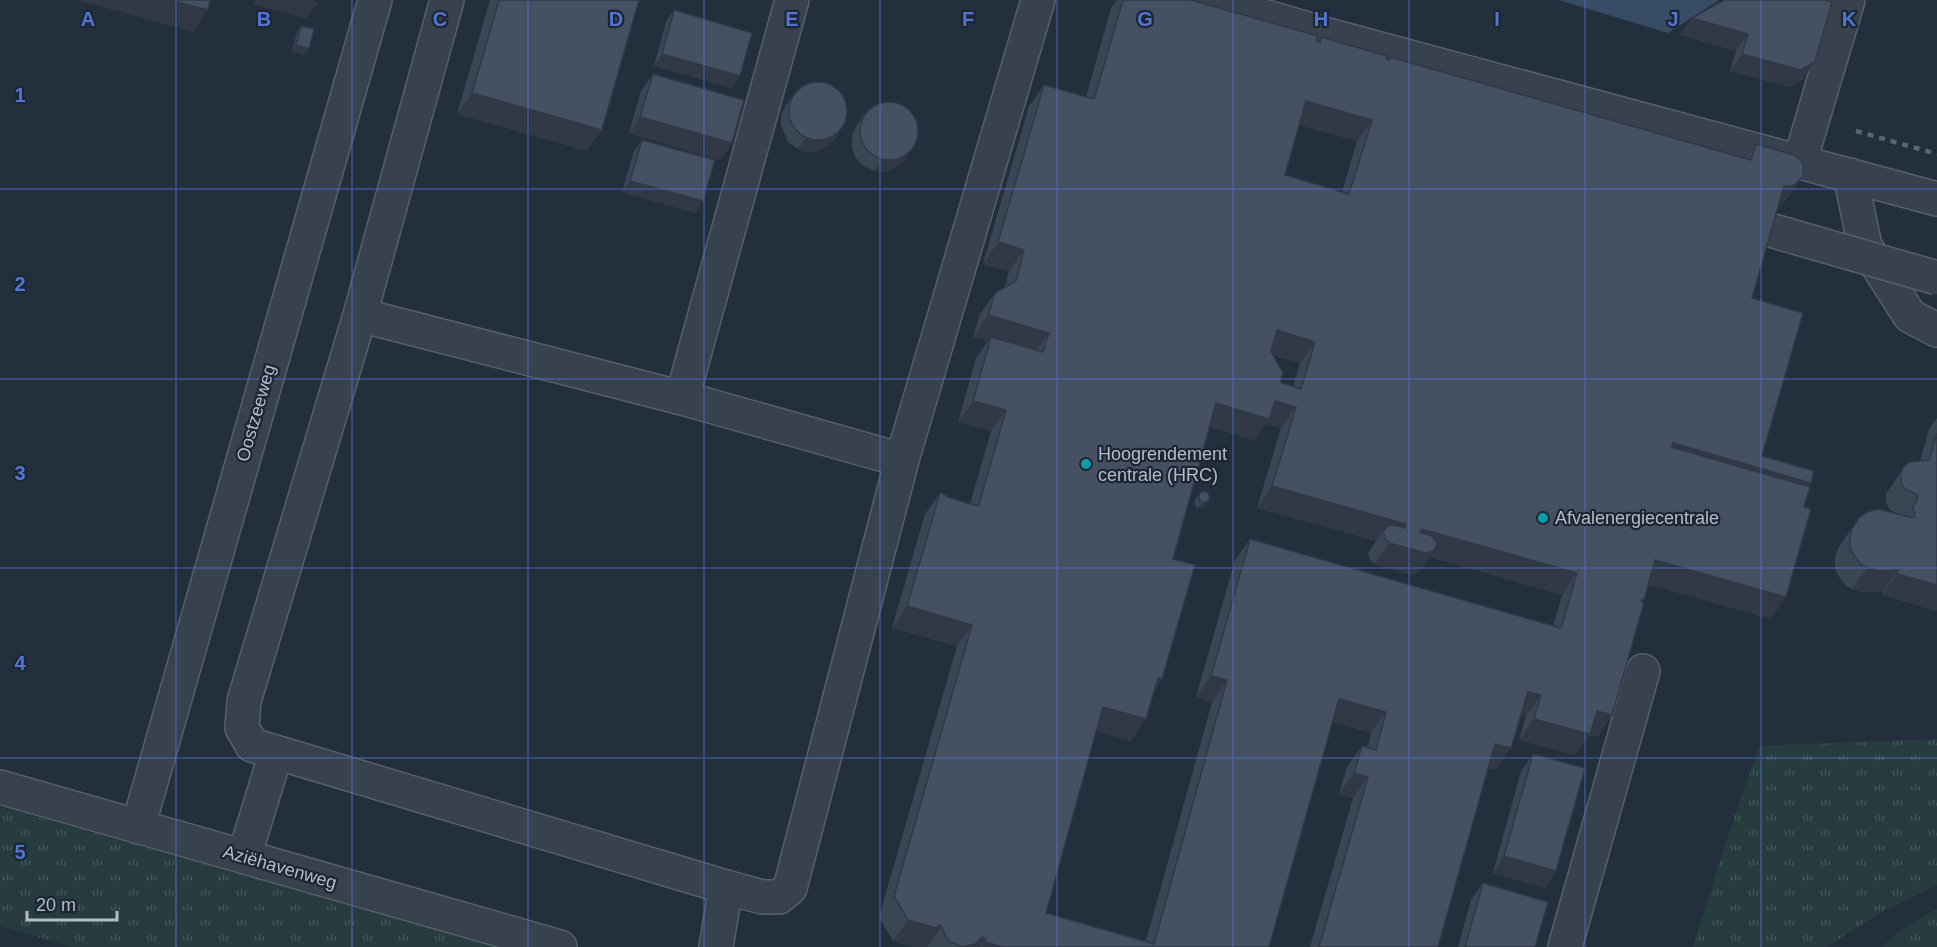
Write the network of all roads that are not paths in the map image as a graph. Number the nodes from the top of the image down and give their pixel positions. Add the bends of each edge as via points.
1 (375, 0) edge
2 (447, 0) edge
3 (792, 0) edge
4 (1038, 0) edge
5 (1208, 0) edge
6 (1848, 0) edge
7 (1800, 161) junction
8 (1850, 175) junction
9 (1937, 200) edge
10 (1763, 228) edge
11 (1937, 278) edge
12 (360, 315) junction
13 (1937, 330) edge
14 (682, 398) junction
15 (902, 460) junction
16 (1643, 671) dead end
17 (276, 753) junction
18 (0, 788) edge
19 (138, 826) junction
20 (244, 857) junction
21 (726, 887) junction
22 (560, 947) edge
23 (716, 947) edge
24 (1565, 947) edge

1 - 19 street, Oostzeeweg
2 - 12 street
3 - 14 street
4 - 15 street
5 - 7 street
6 - 7 street
7 - 8 street
8 - 9 street
8 - 13 street via 1865,246 1910,316
10 - 11 street, bridge
12 - 14 street
12 - 17 street via 244,702 242,728 252,745
14 - 15 street
15 - 21 street via 790,888 778,897 762,897
16 - 24 street
17 - 20 street
17 - 21 street
18 - 19 street, Aziëhavenweg
19 - 20 street, Aziëhavenweg
20 - 22 street, Aziëhavenweg
21 - 23 street

